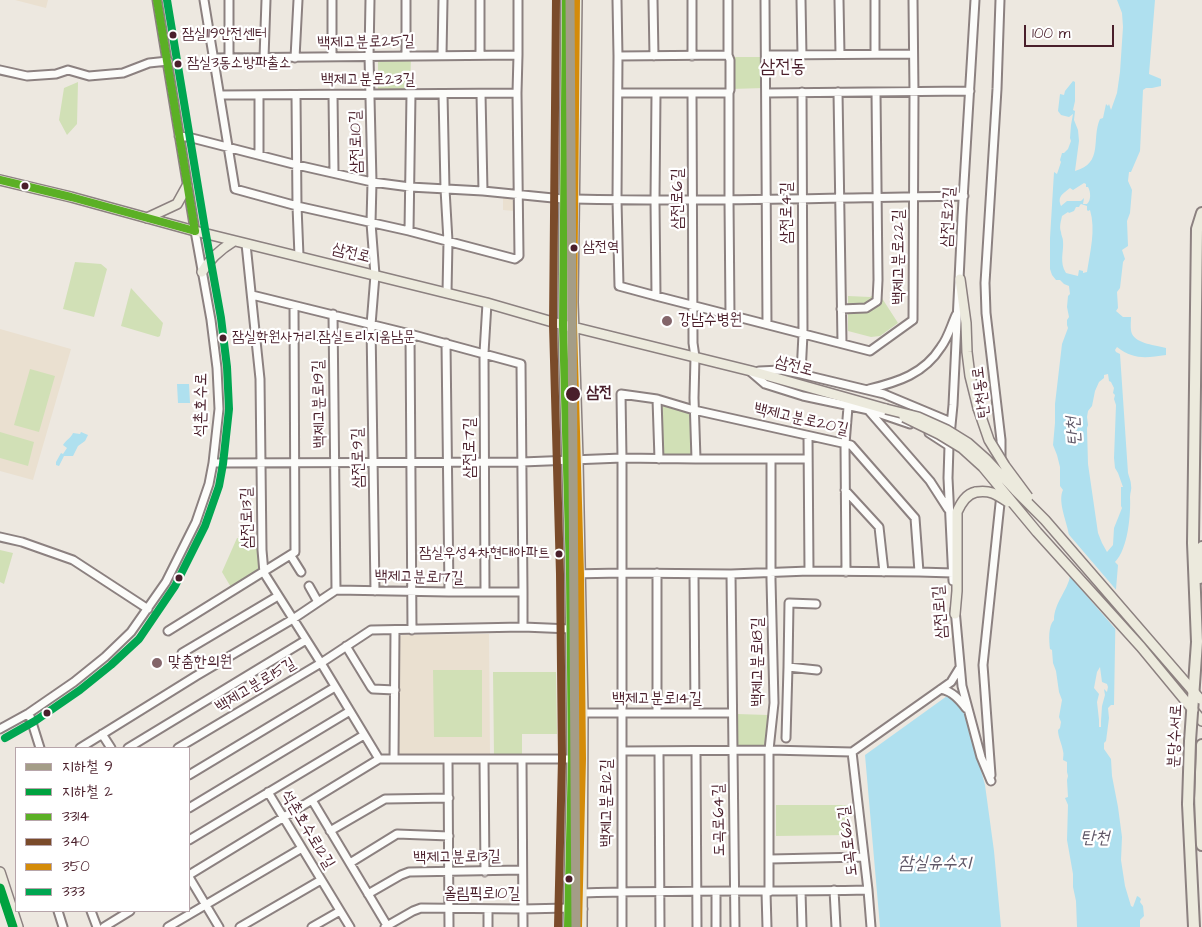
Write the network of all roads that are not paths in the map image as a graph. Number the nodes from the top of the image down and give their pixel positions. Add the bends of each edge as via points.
1 (157, 0) edge
2 (204, 0) edge
3 (229, 0) edge
4 (266, 0) edge
5 (298, 0) edge
6 (332, 0) edge
7 (370, 0) edge
8 (406, 0) edge
9 (442, 0) edge
10 (480, 0) edge
11 (518, 0) edge
12 (566, 0) edge
13 (577, 0) edge
14 (617, 0) edge
15 (653, 0) edge
16 (692, 0) edge
17 (728, 0) edge
18 (765, 0) edge
19 (801, 0) edge
20 (839, 0) edge
21 (875, 0) edge
22 (912, 0) edge
23 (975, 0) edge
24 (1000, 0) edge
25 (840, 54) junction
26 (876, 54) junction
27 (913, 54) junction
28 (480, 55) junction
29 (518, 55) junction
30 (728, 55) junction
31 (766, 55) junction
32 (802, 55) junction
33 (369, 56) junction
34 (406, 56) junction
35 (442, 56) junction
36 (618, 56) junction
37 (654, 56) junction
38 (692, 56) junction
39 (332, 57) junction
40 (213, 58) junction
41 (229, 58) junction
42 (264, 58) junction
43 (295, 58) junction
44 (168, 60) junction
45 (0, 70) edge
46 (970, 91) junction
47 (802, 92) junction
48 (838, 92) junction
49 (876, 92) junction
50 (914, 92) junction
51 (517, 93) junction
52 (618, 93) junction
53 (692, 93) junction
54 (766, 93) junction
55 (370, 94) junction
56 (411, 94) junction
57 (443, 94) junction
58 (481, 94) junction
59 (656, 94) junction
60 (729, 94) junction
61 (220, 95) junction
62 (259, 95) junction
63 (296, 95) junction
64 (333, 95) junction
65 (179, 136) junction
66 (228, 147) junction
67 (259, 155) junction
68 (297, 165) junction
69 (334, 173) junction
70 (0, 180) edge
71 (372, 182) junction
72 (187, 186) junction
73 (410, 187) junction
74 (445, 189) junction
75 (483, 191) junction
76 (519, 194) junction
77 (964, 196) junction
78 (877, 197) junction
79 (913, 197) junction
80 (839, 198) junction
81 (564, 199) junction
82 (574, 199) junction
83 (766, 199) junction
84 (802, 199) junction
85 (617, 200) junction
86 (655, 200) junction
87 (692, 200) junction
88 (728, 200) junction
89 (297, 206) junction
90 (1202, 213) edge
91 (146, 218) junction
92 (371, 223) junction
93 (195, 231) junction
94 (409, 231) junction
95 (234, 241) junction
96 (448, 241) junction
97 (246, 244) junction
98 (300, 256) junction
99 (202, 272) junction
100 (375, 275) junction
101 (960, 279) junction
102 (447, 294) junction
103 (252, 295) junction
104 (656, 296) junction
105 (487, 303) junction
106 (693, 305) junction
107 (294, 306) junction
108 (841, 309) junction
109 (958, 310) junction
110 (333, 314) junction
111 (730, 315) junction
112 (767, 324) junction
113 (371, 325) junction
114 (563, 325) junction
115 (574, 327) junction
116 (410, 334) junction
117 (803, 334) junction
118 (446, 343) junction
119 (842, 343) junction
120 (484, 353) junction
121 (694, 357) junction
122 (751, 371) junction
123 (802, 374) junction
124 (865, 390) junction
125 (657, 399) junction
126 (848, 407) junction
127 (886, 409) junction
128 (694, 410) junction
129 (869, 410) junction
130 (951, 422) junction
131 (808, 436) junction
132 (950, 436) joint
133 (845, 444) junction
134 (949, 446) junction
135 (622, 458) junction
136 (808, 458) junction
137 (578, 459) junction
138 (659, 459) junction
139 (696, 459) junction
140 (771, 459) junction
141 (567, 460) junction
142 (373, 462) junction
143 (411, 462) junction
144 (447, 462) junction
145 (485, 462) junction
146 (522, 462) junction
147 (213, 463) junction
148 (261, 463) junction
149 (295, 463) junction
150 (335, 463) junction
151 (845, 490) junction
152 (949, 511) junction
153 (1044, 520) junction
154 (1037, 532) junction
155 (0, 537) edge
156 (1202, 547) edge
157 (291, 556) junction
158 (809, 571) junction
159 (301, 572) dead end
160 (846, 572) junction
161 (884, 572) junction
162 (919, 572) junction
163 (264, 573) junction
164 (622, 573) junction
165 (657, 573) junction
166 (771, 573) junction
167 (953, 573) junction
168 (570, 574) junction
169 (580, 574) junction
170 (694, 574) junction
171 (731, 574) junction
172 (309, 586) dead end
173 (336, 590) junction
174 (375, 591) junction
175 (411, 592) junction
176 (449, 592) junction
177 (485, 592) junction
178 (523, 592) junction
179 (278, 596) junction
180 (318, 602) junction
181 (816, 604) dead end
182 (148, 609) junction
183 (955, 614) junction
184 (292, 618) junction
185 (523, 628) junction
186 (570, 629) junction
187 (395, 630) junction
188 (412, 630) junction
189 (168, 631) dead end
190 (306, 640) junction
191 (1197, 642) junction
192 (346, 646) junction
193 (182, 653) dead end
194 (321, 663) junction
195 (788, 667) junction
196 (959, 669) junction
197 (816, 670) dead end
198 (335, 686) junction
199 (942, 689) junction
200 (395, 690) junction
201 (1201, 701) edge
202 (350, 711) junction
203 (968, 711) junction
204 (29, 713) junction
205 (583, 713) junction
206 (622, 713) junction
207 (657, 713) junction
208 (695, 713) junction
209 (732, 713) junction
210 (1202, 721) edge
211 (0, 729) edge
212 (102, 734) junction
213 (364, 734) junction
214 (786, 738) dead end
215 (1202, 744) edge
216 (40, 747) edge
217 (82, 747) edge
218 (110, 747) edge
219 (130, 747) edge
220 (180, 747) edge
221 (696, 750) junction
222 (733, 750) junction
223 (769, 750) junction
224 (622, 751) junction
225 (659, 751) junction
226 (852, 752) junction
227 (378, 759) junction
228 (394, 759) junction
229 (448, 759) junction
230 (484, 759) junction
231 (522, 759) junction
232 (572, 759) junction
233 (190, 774) edge
234 (992, 781) joint
235 (268, 792) junction
236 (448, 798) junction
237 (312, 800) junction
238 (190, 807) edge
239 (283, 817) junction
240 (330, 831) junction
241 (449, 836) junction
242 (190, 839) edge
243 (1202, 845) edge
244 (302, 848) junction
245 (864, 857) junction
246 (770, 858) junction
247 (350, 863) junction
248 (522, 870) junction
249 (0, 872) edge
250 (449, 872) junction
251 (485, 872) junction
252 (190, 875) edge
253 (190, 878) edge
254 (321, 880) junction
255 (834, 890) junction
256 (868, 890) junction
257 (801, 891) junction
258 (622, 892) junction
259 (659, 892) junction
260 (696, 892) junction
261 (716, 892) junction
262 (735, 892) junction
263 (768, 892) junction
264 (583, 893) junction
265 (368, 894) junction
266 (206, 905) junction
267 (449, 908) junction
268 (568, 908) junction
269 (488, 909) junction
270 (523, 909) junction
271 (583, 909) junction
272 (340, 911) junction
273 (58, 912) edge
274 (92, 912) edge
275 (128, 912) edge
276 (18, 927) edge
277 (63, 927) edge
278 (97, 927) edge
279 (104, 927) edge
280 (168, 927) edge
281 (219, 927) edge
282 (240, 927) edge
283 (312, 927) edge
284 (350, 927) edge
285 (387, 927) edge
286 (449, 927) edge
287 (488, 927) edge
288 (524, 927) edge
289 (568, 927) edge
290 (582, 927) edge
291 (622, 927) edge
292 (660, 927) edge
293 (697, 927) edge
294 (716, 927) edge
295 (735, 927) edge
296 (767, 927) edge
297 (802, 927) edge
298 (836, 927) edge
299 (871, 927) edge
300 (1194, 927) edge

1 - 44 street, 석촌호수로
2 - 40 street
3 - 41 street
4 - 42 street
5 - 43 street
6 - 39 street
7 - 33 street, 삼전로10길
8 - 34 street
9 - 35 street
10 - 28 street
11 - 29 street
12 - 81 main road
13 - 82 main road
14 - 36 street
15 - 37 street
16 - 38 street
17 - 30 street
18 - 31 street
19 - 32 street
20 - 25 street
21 - 26 street
22 - 27 street, 백제고분로22길
23 - 46 street, 삼전로2길
24 - 234 street, 탄천동로 via 985,283 1001,449 1000,510 983,665
25 - 26 street
25 - 32 street
26 - 27 street
27 - 50 street, 백제고분로22길
28 - 29 street, 백제고분로25길
28 - 35 street, 백제고분로25길
29 - 51 street
30 - 38 street
30 - 60 street
31 - 32 street
31 - 54 street
33 - 34 street, 백제고분로25길
33 - 39 street, 백제고분로25길
33 - 55 street, 삼전로10길
34 - 35 street, 백제고분로25길
36 - 37 street
36 - 52 street
37 - 38 street
39 - 43 street, 백제고분로25길
40 - 41 street, 백제고분로25길
40 - 61 street
41 - 42 street, 백제고분로25길
42 - 43 street, 백제고분로25길
44 - 45 street via 149,63 123,74 89,76 68,70 27,76
44 - 65 street, 석촌호수로
46 - 50 street
46 - 77 street, 삼전로2길
47 - 48 street
47 - 54 street
47 - 84 street, 삼전로4길
48 - 49 street
48 - 80 street
49 - 50 street
49 - 78 street, 백제고분로22길
50 - 79 street, 백제고분로22길
51 - 58 street, 백제고분로23길
51 - 76 street
52 - 59 street
52 - 85 street
53 - 59 street
53 - 60 street
53 - 87 street, 삼전로6길
54 - 83 street
55 - 56 street, 백제고분로23길
55 - 64 street, 백제고분로23길
55 - 71 street, 삼전로10길
56 - 57 street, 백제고분로23길
56 - 73 street
57 - 58 street, 백제고분로23길
57 - 74 street
58 - 75 street
59 - 86 street
60 - 88 street
61 - 62 street, 백제고분로23길
61 - 66 street
62 - 63 street, 백제고분로23길
62 - 67 street
63 - 64 street, 백제고분로23길
63 - 68 street
64 - 69 street
65 - 66 street
65 - 72 street, 석촌호수로
66 - 67 street
66 - 89 street via 235,189
67 - 68 street
68 - 69 street
68 - 89 street
69 - 71 street
70 - 91 main road, 삼전로
71 - 73 street
71 - 92 street, 삼전로10길
72 - 91 main road via 177,204
72 - 93 street, 석촌호수로
73 - 74 street
73 - 94 street
74 - 75 street
74 - 96 street
75 - 76 street
76 - 81 street
76 - 96 street via 520,256 515,259
77 - 79 street, 백제고분로22길
77 - 101 street, 삼전로2길
78 - 79 street, 백제고분로22길
78 - 80 street, 백제고분로22길
78 - 108 street, 백제고분로22길 via 877,301 866,308
79 - 119 street, 백제고분로22길 via 914,320 870,351
80 - 84 street, 백제고분로22길
80 - 108 street
81 - 114 main road
82 - 85 street, 백제고분로22길
82 - 115 main road
83 - 84 street, 백제고분로22길
83 - 88 street, 백제고분로22길
83 - 112 street
84 - 117 street, 삼전로4길
85 - 86 street, 백제고분로22길
85 - 104 street via 619,286
86 - 87 street, 백제고분로22길
86 - 104 street
87 - 88 street, 백제고분로22길
87 - 106 street, 삼전로6길
88 - 111 street
89 - 92 street
89 - 98 street
90 - 191 highway via 1197,229 1194,455
91 - 93 main road, 삼전로
92 - 94 street
92 - 100 street, 삼전로10길
93 - 95 main road, 삼전로
93 - 99 street, 석촌호수로
94 - 96 street
95 - 97 main road, 삼전로
95 - 99 main road via 215,255
96 - 102 street
97 - 98 main road, 삼전로
97 - 103 street, 삼전로13길
98 - 100 main road, 삼전로
99 - 147 street, 석촌호수로 via 217,368 219,409
100 - 102 main road, 삼전로
100 - 113 street, 삼전로9길
101 - 109 street, 삼전로2길
101 - 153 main road, bridge via 970,376 988,440
102 - 105 main road, 삼전로
103 - 107 street
103 - 148 street, 삼전로13길 via 260,379
104 - 106 street
105 - 114 main road, 삼전로
105 - 120 street, 삼전로7길
106 - 111 street
106 - 121 street, 삼전로6길
107 - 110 street
107 - 149 street, 백제고분로19길
108 - 119 street
109 - 124 street via 941,348 929,362 914,374 894,383
109 - 130 street, 삼전로2길
110 - 113 street
110 - 150 street, 백제고분로19길
111 - 112 street
112 - 117 street
113 - 116 street
113 - 142 street, 삼전로9길
114 - 115 main road, 삼전로
114 - 141 main road
115 - 121 main road, 삼전로
115 - 137 main road
116 - 118 street
116 - 143 street
117 - 119 street
117 - 123 street, 삼전로4길
118 - 120 street
118 - 144 street
120 - 145 street, 삼전로7길
120 - 146 street via 521,364
121 - 122 main road, 삼전로
121 - 128 street
122 - 123 street via 781,370
122 - 126 street via 765,384
122 - 127 main road, 삼전로
123 - 124 street
124 - 130 street via 898,399
125 - 128 street, 백제고분로20길
125 - 135 street, 백제고분로20길 via 621,394
125 - 138 street
126 - 129 street
126 - 133 street
127 - 153 main road, bridge via 918,416 968,443
127 - 154 main road, bridge via 962,448 984,467
128 - 131 street, 백제고분로20길
128 - 139 street
129 - 134 street via 905,422
129 - 152 street via 930,482
130 - 132 street, 삼전로2길
131 - 133 street, 백제고분로20길
131 - 136 street
132 - 134 street, 삼전로1길
133 - 151 street
133 - 162 street, 백제고분로20길 via 851,445 915,518
134 - 152 street, 삼전로1길
135 - 137 street
135 - 138 street
135 - 164 street
136 - 140 street
136 - 158 street
137 - 141 street
137 - 169 main road
138 - 139 street
139 - 140 street
140 - 166 street, 백제고분로18길
141 - 146 street, 백제고분로19길
141 - 168 main road
142 - 143 street, 백제고분로19길
142 - 150 street, 백제고분로19길
142 - 174 street, 삼전로9길
143 - 144 street, 백제고분로19길
143 - 175 street
144 - 145 street, 백제고분로19길
144 - 176 street
145 - 146 street, 백제고분로19길
145 - 177 street, 삼전로7길
146 - 178 street
147 - 148 street, 백제고분로19길
147 - 182 street, 석촌호수로 via 196,522 166,582
148 - 149 street, 백제고분로19길
148 - 163 street, 삼전로13길
149 - 150 street, 백제고분로19길
149 - 157 street, 백제고분로19길 via 295,552
150 - 173 street, 백제고분로19길
151 - 160 street
151 - 161 street via 879,527
152 - 167 street, 삼전로1길
153 - 201 main road, bridge
154 - 183 main road, bridge via 1009,502 995,493 971,493 957,512 958,591
154 - 210 main road, bridge via 1142,647
155 - 182 street via 73,560
156 - 191 highway, 분당수서로
157 - 159 street
157 - 163 street
158 - 160 street
158 - 166 street
160 - 161 street
161 - 162 street
162 - 167 street
163 - 179 street, 삼전로13길
163 - 189 street
164 - 165 street
164 - 169 street
164 - 206 street
165 - 170 street
165 - 207 street
166 - 171 street
166 - 223 street, 백제고분로18길 via 774,703
167 - 183 street, 삼전로1길
168 - 169 street
168 - 186 main road
169 - 205 main road
170 - 171 street
170 - 208 street
171 - 209 street, 백제고분로18길
172 - 180 street
173 - 174 street, 백제고분로17길
173 - 180 street
174 - 175 street, 백제고분로17길
175 - 176 street, 백제고분로17길
175 - 188 street
176 - 177 street, 백제고분로17길
177 - 178 street, 백제고분로17길
178 - 185 street
179 - 184 street, 삼전로13길
179 - 193 street
180 - 184 street
181 - 195 street via 789,603
182 - 204 street, 석촌호수로 via 131,632 105,657
183 - 196 street, 삼전로1길
184 - 190 street, 삼전로13길
184 - 212 street
185 - 186 street, 백제고분로15길
185 - 188 street, 백제고분로15길
186 - 232 main road
187 - 188 street, 백제고분로15길
187 - 192 street, 백제고분로15길 via 371,630
187 - 200 street
190 - 194 street, 삼전로13길
190 - 219 street
191 - 300 highway, 분당수서로, bridge via 1188,804
192 - 194 street, 백제고분로15길
192 - 200 street via 373,689
194 - 198 street, 삼전로13길
194 - 220 street, 백제고분로15길
195 - 197 street
195 - 214 street
196 - 199 street via 952,682
196 - 203 street, 삼전로1길
198 - 202 street, 삼전로13길
198 - 233 street
199 - 203 street via 958,698
199 - 226 street
200 - 228 street
202 - 213 street, 삼전로13길
202 - 238 street
203 - 234 street, 삼전로1길 via 981,757
204 - 211 street, 석촌호수로
204 - 216 street
205 - 206 street, 백제고분로14길
205 - 264 main road
206 - 207 street, 백제고분로14길
206 - 224 street, 백제고분로12길
207 - 208 street, 백제고분로14길
208 - 209 street, 백제고분로14길
209 - 222 street, 도곡로64길
212 - 217 street
212 - 218 street
213 - 227 street, 삼전로13길
213 - 235 street, 석촌호수로12길
215 - 243 highway, 분당수서로
221 - 222 street
221 - 225 street
221 - 260 street
222 - 223 street
222 - 262 street, 도곡로64길
223 - 226 street
223 - 246 street
224 - 225 street
224 - 258 street, 백제고분로12길
225 - 259 street
226 - 245 street, 도곡로62길
227 - 228 street
227 - 237 street
228 - 229 street
229 - 230 street
229 - 236 street
230 - 231 street
230 - 251 street
231 - 232 street
231 - 248 street
232 - 268 main road
235 - 239 street, 석촌호수로12길
235 - 242 street
236 - 240 street via 385,799
236 - 241 street
237 - 239 street
237 - 240 street
239 - 244 street, 석촌호수로12길
239 - 252 street
240 - 247 street
241 - 247 street via 397,834
241 - 250 street
244 - 254 street, 석촌호수로12길
244 - 266 street
245 - 246 street
245 - 256 street, 도곡로62길
246 - 263 street
247 - 265 street
248 - 251 street, 백제고분로13길
248 - 270 street
249 - 276 main road
250 - 251 street, 백제고분로13길
250 - 265 street, 백제고분로13길 via 408,872
250 - 267 street
253 - 266 street
254 - 272 street, 석촌호수로12길
254 - 282 street
255 - 256 street
255 - 257 street
255 - 298 street
256 - 299 street, 도곡로62길
257 - 263 street
257 - 297 street
258 - 259 street
258 - 264 street
258 - 291 street, 백제고분로12길
259 - 260 street
259 - 292 street
260 - 261 street
260 - 293 street
261 - 262 street
261 - 294 street
262 - 263 street
262 - 295 street, 도곡로64길
263 - 296 street
264 - 271 main road
265 - 285 street
266 - 280 street
266 - 281 street
267 - 269 street, 올림픽로10길
267 - 285 street, 올림픽로10길 via 421,908
267 - 286 street
268 - 270 street, 올림픽로10길
268 - 271 street, 올림픽로10길
268 - 289 main road
269 - 270 street, 올림픽로10길
269 - 287 street
270 - 288 street
271 - 290 main road
272 - 283 street
272 - 284 street, 석촌호수로12길
273 - 277 street
274 - 278 street
275 - 279 street

